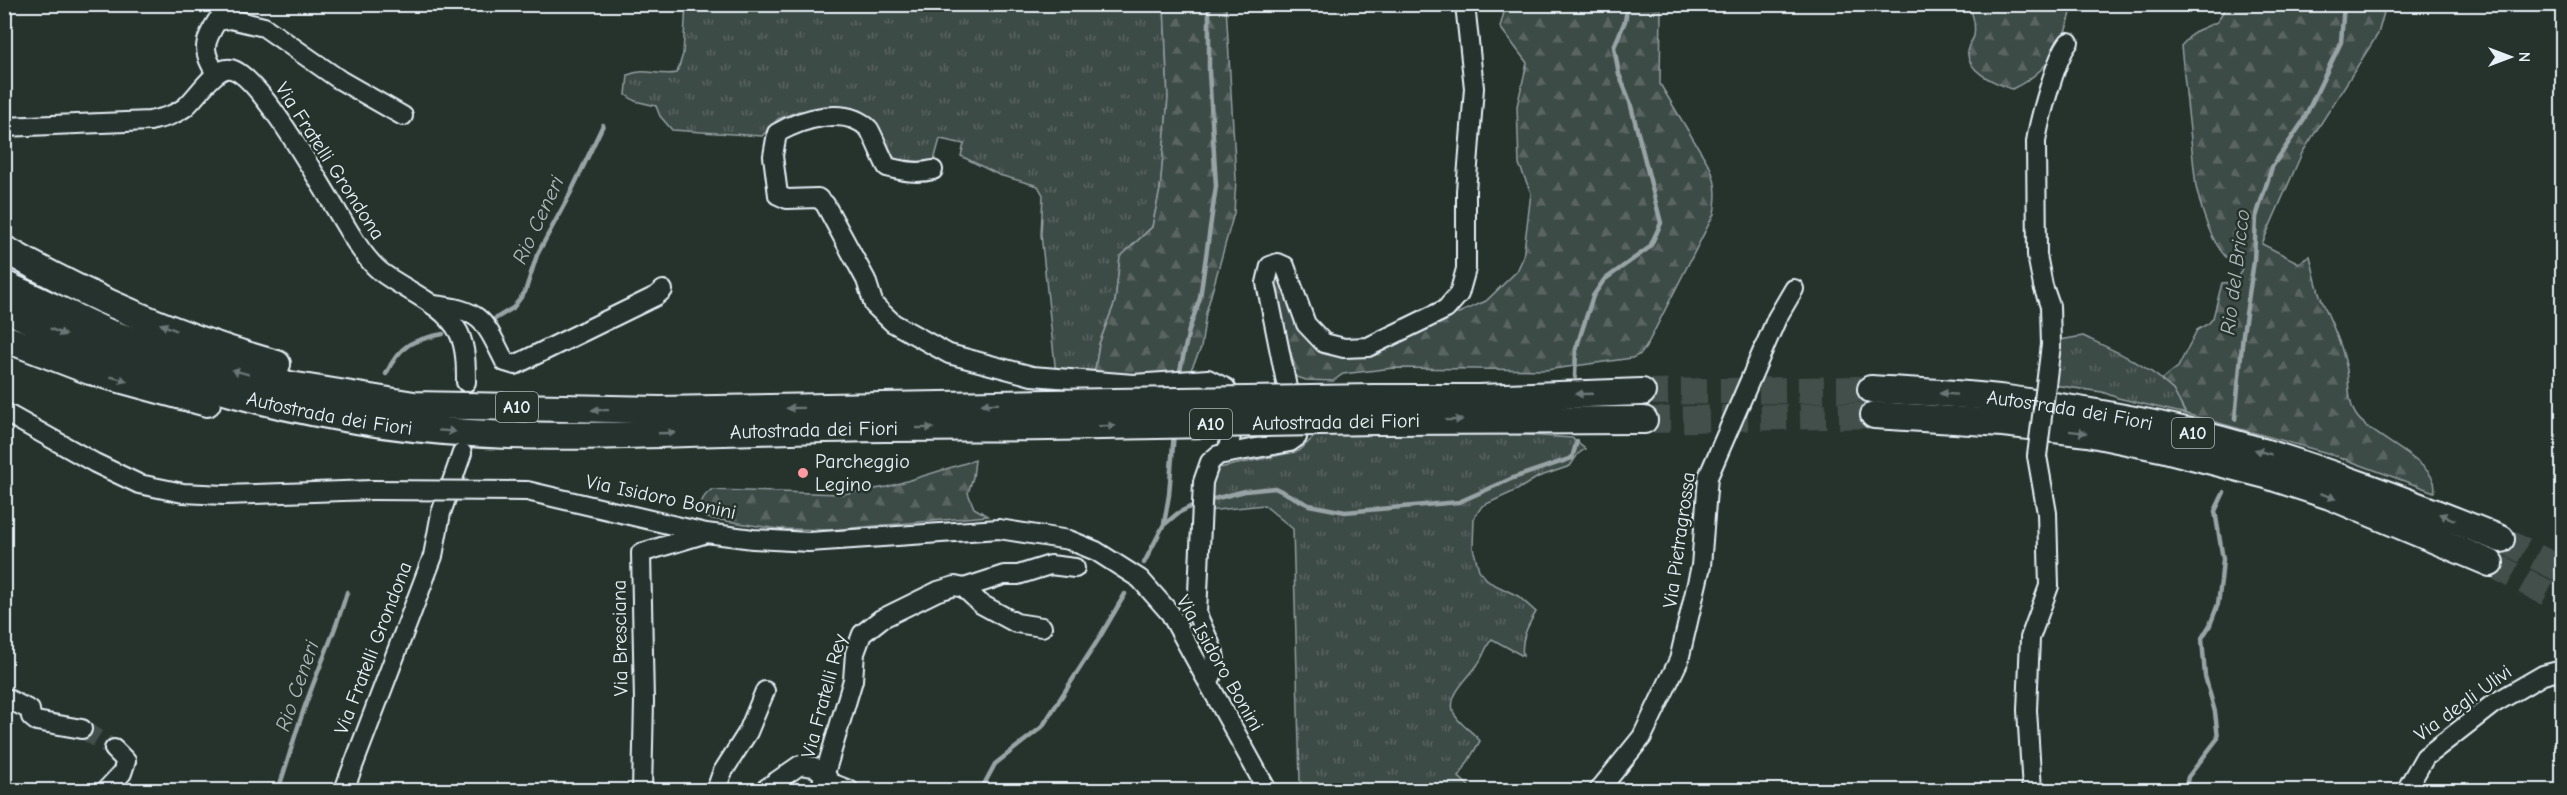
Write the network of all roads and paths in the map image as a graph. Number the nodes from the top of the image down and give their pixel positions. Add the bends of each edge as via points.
1 (1465, 4) edge
2 (2069, 42) dead end
3 (216, 74) junction
4 (403, 116) dead end
5 (4, 127) edge
6 (933, 170) dead end
7 (4, 249) edge
8 (4, 284) edge
9 (663, 290) dead end
10 (1794, 290) dead end
11 (433, 305) junction
12 (4, 308) edge
13 (4, 339) edge
14 (466, 382) dead end
15 (1871, 389) tunnel mouth
16 (1642, 392) tunnel mouth
17 (489, 406) junction
18 (1374, 409) junction
19 (4, 412) edge
20 (1048, 415) junction
21 (1874, 415) tunnel mouth
22 (1644, 420) tunnel mouth
23 (389, 425) junction
24 (462, 453) dead end
25 (1226, 453) junction
26 (706, 533) junction
27 (2501, 540) tunnel mouth
28 (2490, 563) tunnel mouth
29 (1075, 568) dead end
30 (964, 588) junction
31 (1042, 627) dead end
32 (2562, 670) edge
33 (1209, 682) junction
34 (765, 691) dead end
35 (4, 697) edge
36 (82, 729) tunnel mouth
37 (120, 755) dead end
38 (823, 782) edge
39 (640, 789) edge
40 (106, 790) edge
41 (344, 790) edge
42 (716, 790) edge
43 (764, 790) edge
44 (849, 790) edge
45 (1267, 790) edge
46 (1599, 790) edge
47 (2032, 790) edge
48 (2409, 790) edge

1 - 25 street via 1474,87 1466,191 1466,270 1459,294 1446,309 1368,347 1344,348 1324,343 1306,324 1285,266 1270,266 1266,283 1297,437 1290,442
2 - 47 street, bridge via 2063,49 2038,126 2035,222 2037,255 2050,306 2051,345 2037,456 2047,513 2049,586 2030,638 2027,710
3 - 4 street via 207,58 205,40 217,21 230,19 264,27 340,80
3 - 5 street via 184,108 150,121
3 - 11 street, Via Fratelli Grondona via 230,69 244,75 279,119 370,262
6 - 25 street via 887,166 870,130 845,116 796,122 777,133 773,156 778,195 787,199 818,198 825,204 866,280 874,305 893,323 949,354 1032,376 1133,384 1208,379 1226,388 1232,407 1232,437
17 -> 7 highway, A10 via 354,382 247,356 106,302
17 -> 8 highway, Autostrada dei Fiori / A10 via 414,405 255,376 107,332
9 - 11 street via 514,365 505,362 484,321 463,309
10 - 46 street, Via Pietragrossa via 1777,318 1708,477 1701,566 1680,660 1641,737
11 - 14 street, Via Fratelli Grondona via 459,333 465,352
12 -> 23 highway, Autostrada dei Fiori / A10 via 100,351 182,379 295,409
13 -> 23 highway, A10 via 90,371 279,420 329,426
27 -> 15 highway, Autostrada dei Fiori / A10 via 2321,470 2221,440 2114,416 2005,399
16 -> 18 highway, Autostrada dei Fiori / A10 via 1479,398
20 -> 17 highway, Autostrada dei Fiori / A10
18 - 20 highway, Autostrada dei Fiori / A10, bridge
18 -> 22 highway, Autostrada dei Fiori / A10
19 - 26 street, Via Isidoro Bonini, bridge via 139,484 183,493 527,491
23 -> 20 highway, Autostrada dei Fiori / A10 via 567,436 837,428
21 -> 28 highway, Autostrada dei Fiori / A10 via 2003,423 2161,448 2330,496
24 - 41 street, Via Fratelli Grondona via 441,513 433,556
25 - 33 street via 1210,462 1203,482 1197,614 1214,653 1216,666
26 - 33 street, Via Isidoro Bonini via 809,542 999,529 1069,540 1096,551 1140,579 1170,613
26 - 39 street, Via Bresciana via 641,553 644,702
29 - 30 street, Via Fratelli Rey via 1050,565
30 - 31 street via 981,604 1016,623
30 - 38 street, Via Fratelli Rey via 938,591 881,619 862,634 855,653 853,680
32 - 48 street, Via degli Ulivi via 2543,675 2493,704 2425,757
33 - 45 street, Via Isidoro Bonini
34 - 42 street
35 - 36 street via 30,710 36,721
37 - 40 street via 122,773
38 - 43 street, Via Fratelli Rey via 814,766 800,765
38 - 44 street, Via Fratelli Rey

